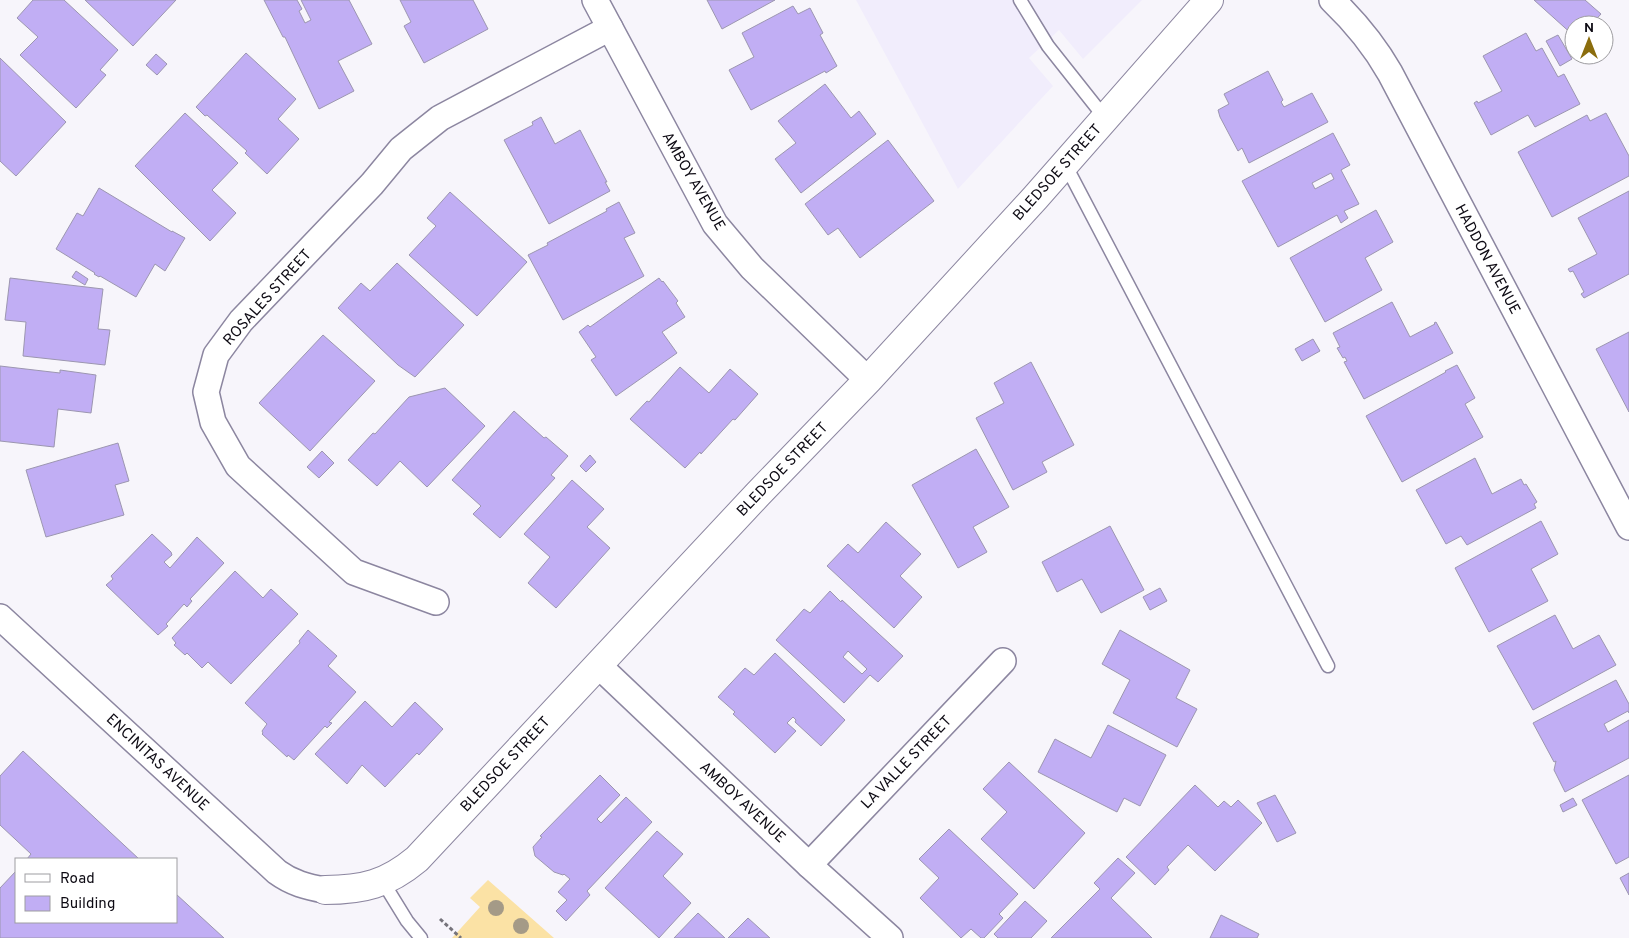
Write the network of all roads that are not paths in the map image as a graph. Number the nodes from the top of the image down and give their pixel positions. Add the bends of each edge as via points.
1 (595, 0) edge
2 (1020, 0) edge
3 (1210, 0) edge
4 (1332, 0) edge
5 (610, 28) junction
6 (1105, 118) junction
7 (1065, 164) junction
8 (868, 380) junction
9 (1622, 499) edge
10 (1629, 528) edge
11 (436, 602) dead end
12 (0, 617) edge
13 (1003, 661) dead end
14 (598, 665) junction
15 (1328, 666) dead end
16 (809, 865) junction
17 (384, 882) junction
18 (325, 890) joint
19 (421, 938) edge
20 (890, 938) edge

1 - 5 street, AMBOY AVENUE
2 - 6 lane via 1048,46
3 - 6 street, BLEDSOE STREET
4 - 9 street, HADDON AVENUE via 1366,36 1390,73
5 - 8 street, AMBOY AVENUE via 715,224 752,268
5 - 11 street, ROSALES STREET via 440,118 402,149 241,321 216,355 206,392 213,422 238,466 354,572
6 - 7 street, BLEDSOE STREET
7 - 8 street, BLEDSOE STREET
7 - 15 lane
8 - 14 street, BLEDSOE STREET
9 - 10 street, HADDON AVENUE
12 - 18 street, ENCINITAS AVENUE via 277,872 306,887
13 - 16 street, LA VALLE STREET
14 - 16 street, AMBOY AVENUE
14 - 17 street, BLEDSOE STREET via 417,859
16 - 20 street, AMBOY AVENUE
17 - 18 street, BLEDSOE STREET via 363,888
17 - 19 lane

